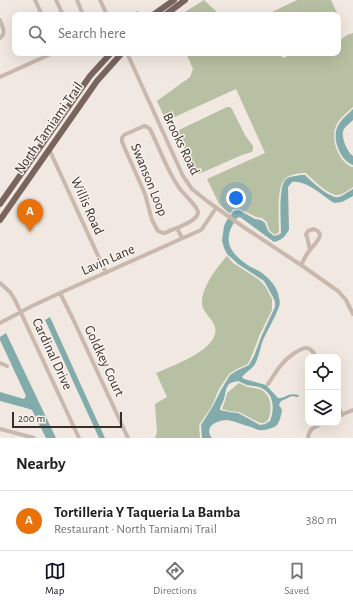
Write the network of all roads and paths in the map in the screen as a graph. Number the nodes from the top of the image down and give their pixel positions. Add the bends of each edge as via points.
1 (36, 0) edge
2 (56, 0) edge
3 (77, 0) edge
4 (100, 0) edge
5 (174, 0) edge
6 (185, 0) edge
7 (41, 12) edge
8 (62, 12) edge
9 (82, 12) edge
10 (106, 12) edge
11 (158, 12) edge
12 (168, 12) edge
13 (0, 20) edge
14 (0, 38) edge
15 (46, 56) edge
16 (108, 56) edge
17 (117, 56) edge
18 (119, 56) edge
19 (128, 56) edge
20 (115, 60) junction
21 (0, 77) edge
22 (50, 133) junction
23 (49, 149) junction
24 (175, 160) junction
25 (166, 164) junction
26 (0, 204) edge
27 (216, 208) junction
28 (0, 220) edge
29 (177, 228) junction
30 (182, 238) junction
31 (310, 250) junction
32 (301, 264) junction
33 (106, 273) junction
34 (0, 283) edge
35 (60, 293) junction
36 (21, 312) junction
37 (353, 314) edge
38 (0, 323) edge
39 (314, 354) edge
40 (0, 363) edge
41 (7, 366) dead end
42 (268, 384) dead end
43 (353, 410) edge
44 (341, 416) edge
45 (318, 426) edge
46 (0, 429) edge
47 (34, 438) edge
48 (79, 438) edge
49 (128, 438) edge
50 (308, 438) edge

1 - 7 street
2 - 8 street
3 - 9 street
4 - 10 street
5 - 11 main road
6 - 12 main road
13 - 14 street via 4,32
15 - 21 street
16 - 22 main road, North Tamiami Trail via 90,76
17 - 20 main road
18 - 20 main road, North Tamiami Trail
19 - 24 street, Brooks Road
20 - 23 main road, North Tamiami Trail via 96,81
22 - 23 main road
22 - 26 main road, North Tamiami Trail
23 - 28 main road, North Tamiami Trail
23 - 33 street, Willis Road
24 - 25 street, Swanson Loop
24 - 27 street, Brooks Road via 189,185
25 - 29 street, Swanson Loop via 175,182 198,210 194,220
25 - 29 street, Swanson Loop via 148,128 144,126 123,136 122,142 158,231 165,233
27 - 30 street, Lavin Lane via 201,230
27 - 32 street, Brooks Road
29 - 30 street, Swanson Loop
30 - 33 street, Lavin Lane
31 - 31 street via 320,236 314,228 306,234
31 - 32 street
32 - 37 street, Brooks Road via 341,294
33 - 35 street, Lavin Lane
34 - 36 street, Cardinal Drive via 13,296
35 - 36 street, Lavin Lane
35 - 49 street, Goldkey Court
36 - 38 street, Lavin Lane
36 - 48 street, Cardinal Drive
39 - 42 street via 308,348 303,348 282,363
40 - 41 street
43 - 44 street
45 - 50 street via 309,432
46 - 47 street

